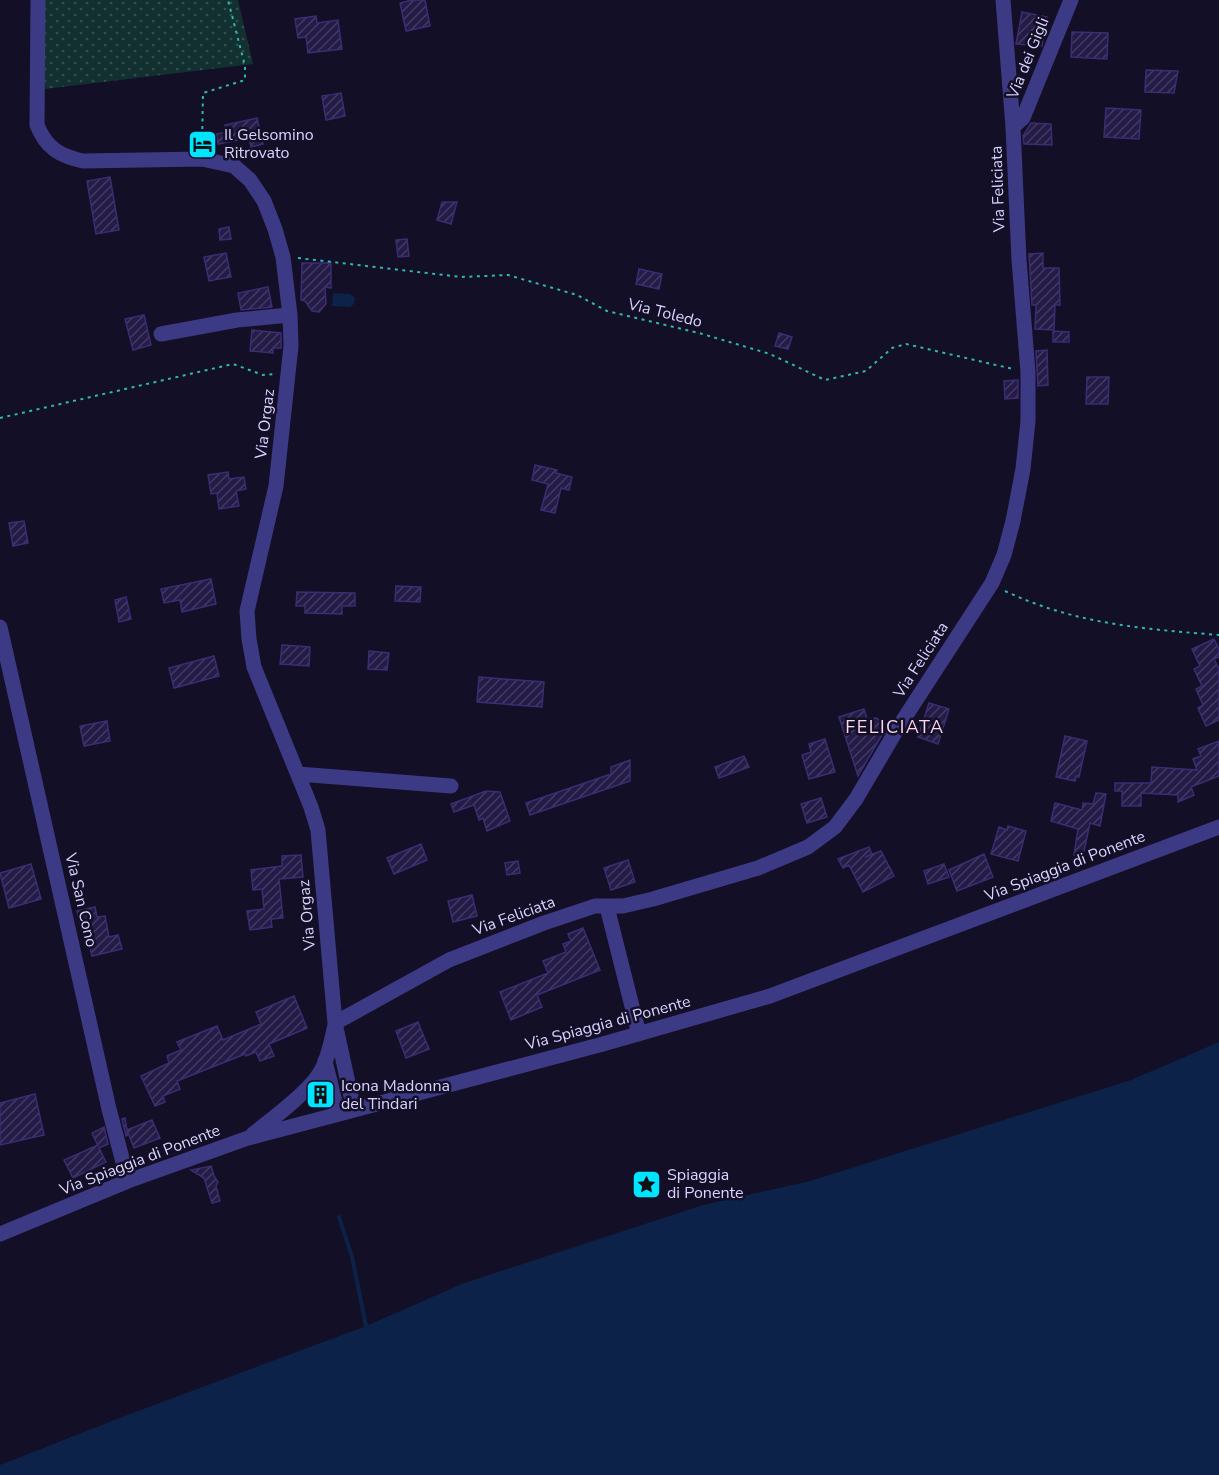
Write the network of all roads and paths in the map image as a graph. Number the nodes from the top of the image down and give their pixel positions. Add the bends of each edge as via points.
1 (38, 0) edge
2 (228, 0) edge
3 (1003, 0) edge
4 (1071, 0) edge
5 (1013, 127) junction
6 (202, 159) junction
7 (283, 257) junction
8 (290, 315) junction
9 (161, 334) dead end
10 (1028, 372) junction
11 (289, 373) junction
12 (0, 418) edge
13 (992, 583) junction
14 (0, 627) edge
15 (1219, 635) edge
16 (298, 774) junction
17 (451, 786) dead end
18 (1219, 826) edge
19 (607, 907) junction
20 (335, 1023) junction
21 (639, 1034) junction
22 (326, 1061) junction
23 (354, 1110) junction
24 (338, 1114) junction
25 (248, 1138) junction
26 (128, 1181) junction
27 (0, 1234) edge

1 - 6 street, Via Orgaz via 37,125 42,139 66,158 83,161
2 - 6 path via 245,80 203,93
3 - 5 street, Via Feliciata
4 - 5 street, Via dei Gigli via 1023,118
5 - 10 street, Via Feliciata
6 - 7 street, Via Orgaz via 234,166 250,180 264,201
7 - 8 street, Via Orgaz
7 - 10 path, Via Toledo via 461,277 508,275 578,295 608,311 770,354 825,380 866,371 892,348 906,344
8 - 9 street
8 - 11 street, Via Orgaz
10 - 13 street, Via Feliciata via 1023,469 1004,555
11 - 12 path via 263,375 233,364
11 - 16 street, Via Orgaz via 276,486 247,611 254,667
13 - 15 path via 1034,604 1078,618 1119,626
13 - 19 street, Via Feliciata via 835,826 808,847 758,868 653,899
14 - 26 street, Via San Cono
16 - 17 street
16 - 20 street, Via Orgaz via 318,830
18 - 21 street, Via Spiaggia di Ponente via 770,996
19 - 20 street, Via Feliciata via 595,906 544,923 449,960
19 - 21 street
20 - 22 street
20 - 23 street
21 - 23 street, Via Spiaggia di Ponente
22 - 24 street
22 - 25 street via 310,1084
23 - 24 street, Via Spiaggia di Ponente
24 - 25 street, Via Spiaggia di Ponente
25 - 26 street, Via Spiaggia di Ponente
26 - 27 street, Via Spiaggia di Ponente

